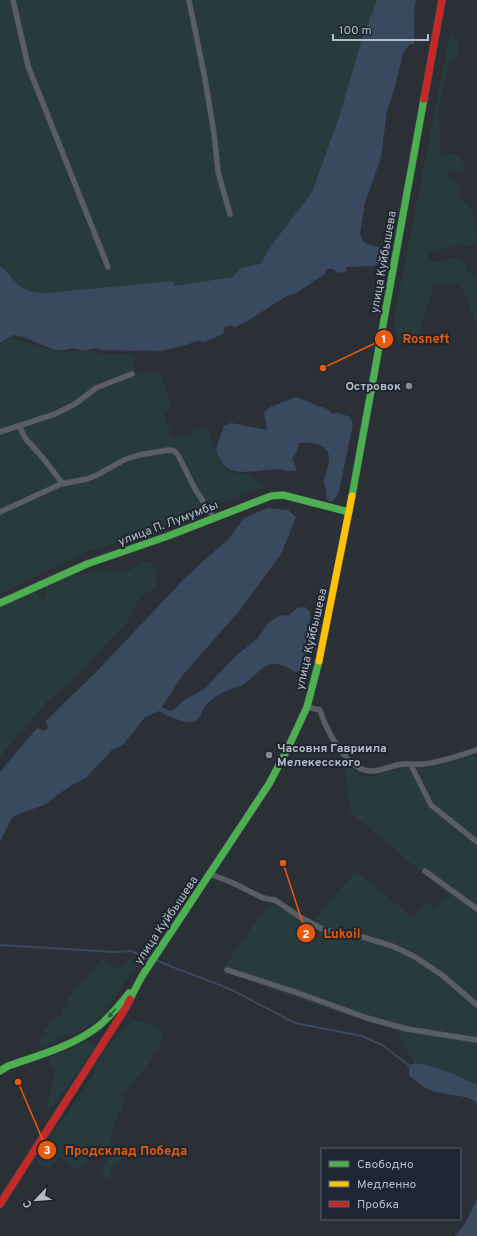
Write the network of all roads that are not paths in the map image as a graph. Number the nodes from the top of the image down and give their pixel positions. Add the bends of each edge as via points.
1 (13, 0) edge
2 (189, 0) edge
3 (442, 0) edge
4 (230, 214) dead end
5 (108, 267) dead end
6 (132, 374) dead end
7 (19, 426) junction
8 (0, 432) edge
9 (63, 484) junction
10 (0, 512) edge
11 (349, 512) junction
12 (214, 518) junction
13 (0, 603) edge
14 (307, 707) junction
15 (477, 750) edge
16 (412, 765) junction
17 (477, 842) edge
18 (425, 871) dead end
19 (210, 874) junction
20 (477, 909) edge
21 (227, 970) dead end
22 (138, 983) junction
23 (477, 1005) edge
24 (477, 1040) edge
25 (0, 1071) edge
26 (0, 1204) edge

1 - 5 street via 28,66
2 - 4 street via 205,79 218,172
3 - 11 main road, улица Куйбышева
6 - 7 street via 96,388 75,404 55,414
7 - 8 street
7 - 9 street via 25,438
9 - 10 street
9 - 12 street via 97,476 132,457 174,451
11 - 12 main road, улица П. Лумумбы via 283,495 271,496
11 - 14 main road, улица Куйбышева via 320,658
12 - 13 main road, улица П. Лумумбы via 87,564
14 - 16 street via 320,710 330,733 358,768 377,771 397,765
14 - 19 main road, улица Куйбышева via 269,784
15 - 16 street via 438,762
16 - 17 street via 432,805
18 - 20 street
19 - 22 main road, улица Куйбышева
19 - 23 street via 254,895 275,900 324,930 392,946 416,957
21 - 24 street via 367,1018 407,1029
22 -> 25 main road via 109,1017 90,1032
22 - 26 main road, улица Куйбышева via 125,1009

